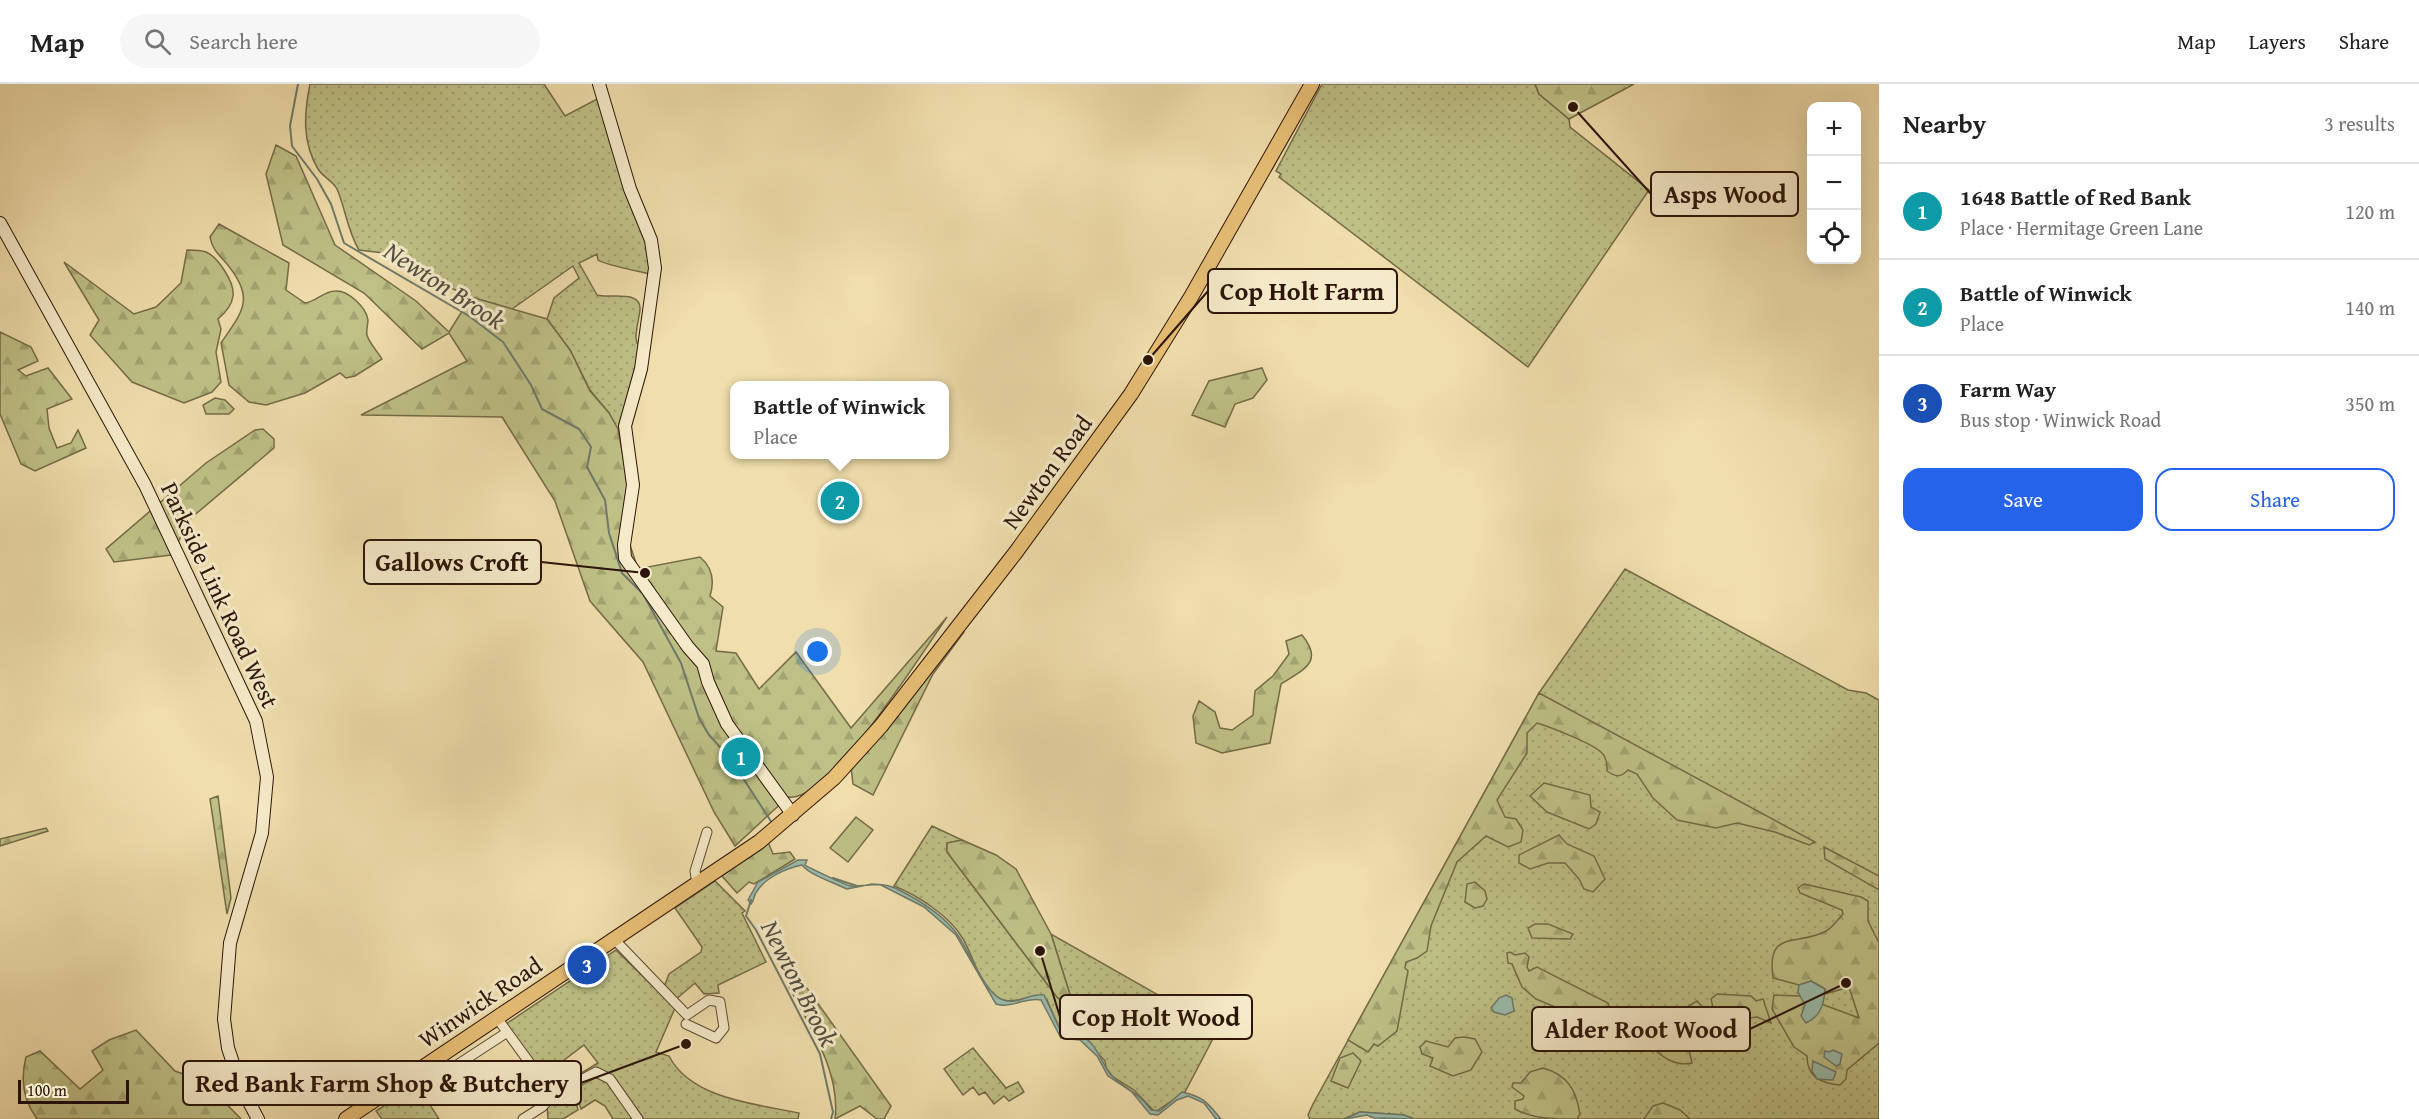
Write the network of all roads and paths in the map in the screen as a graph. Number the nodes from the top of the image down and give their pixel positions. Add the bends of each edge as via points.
1 (599, 84) edge
2 (1312, 84) edge
3 (0, 223) edge
4 (793, 815) junction
5 (706, 832) dead end
6 (759, 842) joint
7 (697, 884) junction
8 (614, 939) junction
9 (497, 1018) junction
10 (687, 1024) dead end
11 (506, 1033) junction
12 (528, 1063) junction
13 (437, 1078) dead end
14 (491, 1088) dead end
15 (553, 1095) junction
16 (539, 1115) edge
17 (258, 1119) edge
18 (346, 1119) edge
19 (523, 1119) edge
20 (638, 1119) edge

1 - 4 main road via 630,189 651,240 655,268 641,369 626,426 633,485 625,558 700,658 727,724
2 - 4 main road, Newton Road via 1191,297 1118,413 881,726 834,778
3 - 17 main road, Parkside Link Road West via 146,485 256,722 267,777 262,832 230,943 224,1019 228,1048
4 - 6 main road, Newton Road
5 - 7 street via 695,871
6 - 7 main road, Winwick Road
7 - 8 main road, Winwick Road
8 - 9 main road, Winwick Road
8 - 10 street via 687,1015 710,1000 720,1002 724,1028 716,1038
9 - 11 street
9 - 18 main road, Winwick Road
11 - 12 street
11 - 13 street
12 - 14 street
12 - 15 street
15 - 16 street
15 - 20 street via 596,1072 609,1079
16 - 19 street

